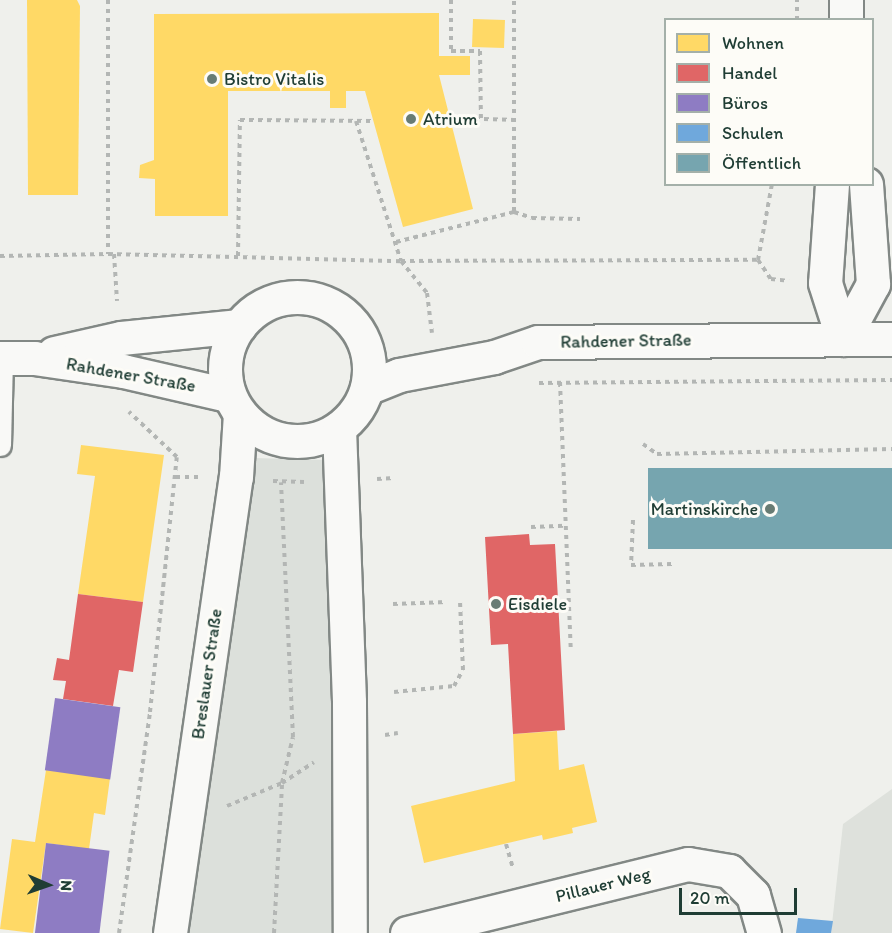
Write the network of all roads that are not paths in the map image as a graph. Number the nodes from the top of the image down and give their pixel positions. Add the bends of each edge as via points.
1 (846, 0) edge
2 (846, 18) edge
3 (832, 186) edge
4 (866, 186) edge
5 (239, 326) junction
6 (843, 339) junction
7 (892, 339) edge
8 (12, 358) edge
9 (367, 388) junction
10 (234, 404) junction
11 (339, 428) junction
12 (0, 445) edge
13 (170, 933) edge
14 (350, 933) edge
15 (407, 933) edge
16 (764, 933) edge

1 - 2 street
3 - 6 street via 825,283
4 - 6 street via 873,285
5 - 8 street, Rahdener Straße via 120,338
5 - 9 street via 256,309 278,299 302,296 325,302 346,315 361,336 369,361
5 - 10 street via 227,347 224,371
6 - 7 street, Rahdener Straße
6 - 9 street, Rahdener Straße via 538,342 494,357 433,366
8 - 10 street, Rahdener Straße via 123,371
8 - 12 lane
9 - 11 street via 357,410
10 - 11 street via 261,432 287,441 314,440
10 - 13 street, Breslauer Straße via 236,477
11 - 14 street via 349,702
15 - 16 street, Pillauer Weg via 688,864 729,872 753,895

